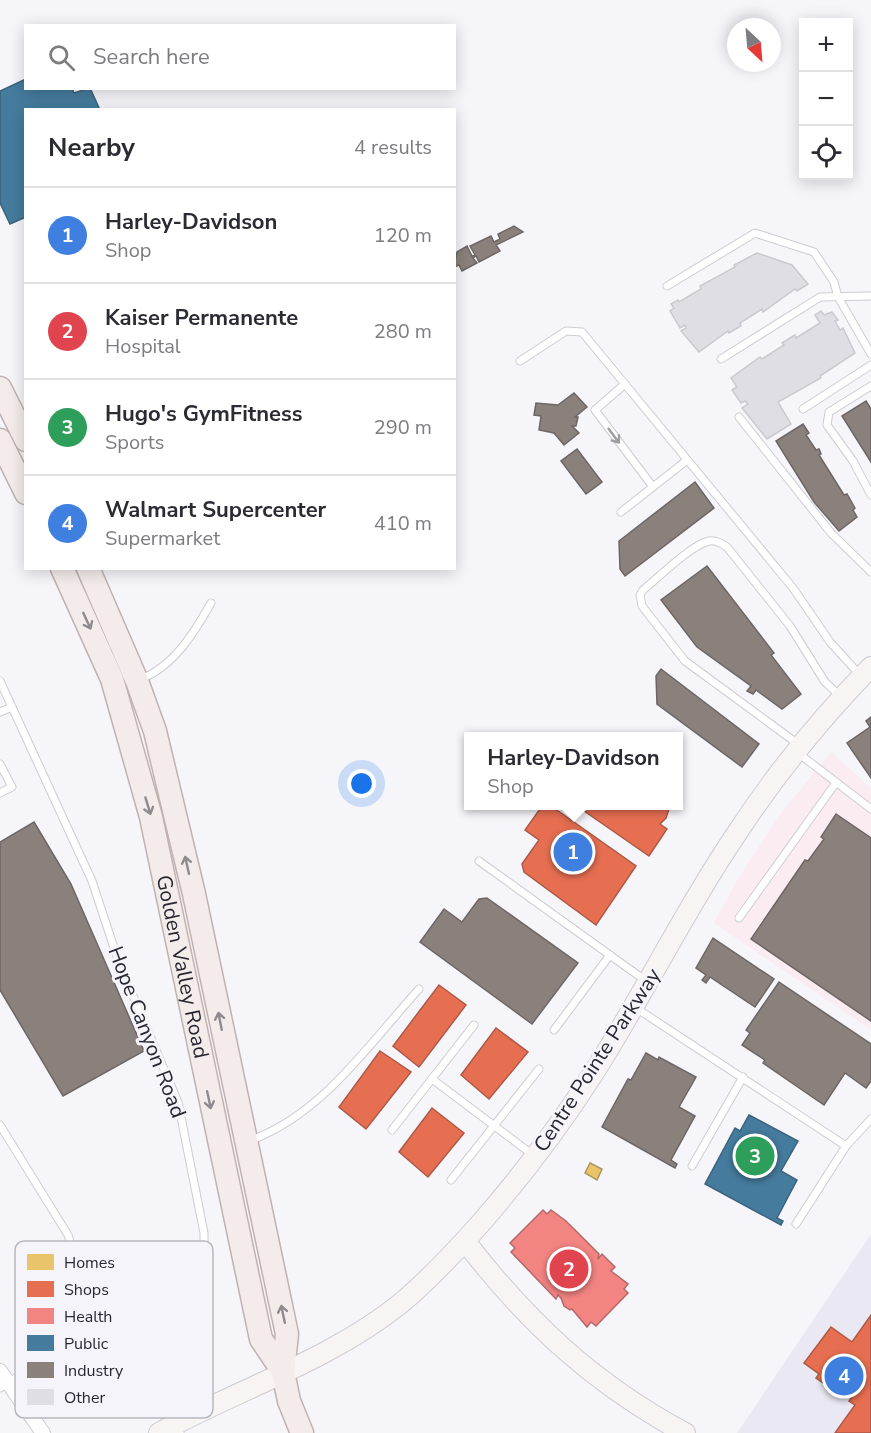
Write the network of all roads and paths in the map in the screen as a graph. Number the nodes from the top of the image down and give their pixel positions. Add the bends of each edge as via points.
1 (668, 286) dead end
2 (871, 296) edge
3 (838, 297) junction
4 (871, 354) edge
5 (721, 360) dead end
6 (520, 361) dead end
7 (871, 365) edge
8 (626, 384) junction
9 (871, 386) edge
10 (0, 388) edge
11 (803, 409) dead end
12 (739, 417) dead end
13 (24, 436) edge
14 (0, 440) edge
15 (686, 461) junction
16 (653, 487) junction
17 (24, 489) edge
18 (871, 495) edge
19 (621, 512) dead end
20 (63, 570) edge
21 (89, 570) edge
22 (871, 572) edge
23 (211, 603) dead end
24 (866, 672) edge
25 (0, 681) edge
26 (137, 681) junction
27 (842, 698) junction
28 (12, 707) junction
29 (0, 712) edge
30 (798, 749) junction
31 (0, 764) edge
32 (835, 784) junction
33 (0, 793) edge
34 (871, 809) edge
35 (479, 861) dead end
36 (739, 918) dead end
37 (610, 955) junction
38 (648, 982) junction
39 (419, 989) dead end
40 (633, 1006) junction
41 (474, 1025) dead end
42 (554, 1030) dead end
43 (539, 1069) dead end
44 (742, 1077) junction
45 (432, 1079) junction
46 (871, 1119) edge
47 (0, 1125) edge
48 (494, 1125) junction
49 (392, 1130) dead end
50 (246, 1142) junction
51 (846, 1146) junction
52 (535, 1156) junction
53 (692, 1166) dead end
54 (451, 1180) dead end
55 (796, 1224) dead end
56 (70, 1241) edge
57 (204, 1241) edge
58 (465, 1241) junction
59 (0, 1371) edge
60 (283, 1372) junction
61 (4, 1386) edge
62 (15, 1399) edge
63 (213, 1409) edge
64 (31, 1418) edge
65 (195, 1418) edge
66 (172, 1430) edge
67 (43, 1433) edge
68 (302, 1433) edge
69 (685, 1433) edge

1 - 3 lane via 755,233 814,252 834,282
2 - 3 lane
3 - 4 lane
3 - 5 lane via 820,297
6 - 8 lane via 566,331 582,332
7 - 11 lane
8 - 15 lane
8 -> 16 lane via 595,410
9 - 18 lane via 829,412 826,425 853,461
10 - 13 main road
12 - 22 lane via 831,533
14 - 17 main road
15 - 16 lane
15 - 24 lane via 793,588 830,642
16 - 19 lane
20 -> 60 main road, Golden Valley Road via 112,679 151,817 261,1339
21 - 26 main road, Golden Valley Road
23 - 26 lane via 173,657 154,674
24 - 27 street, Centre Pointe Parkway
25 - 28 lane, Hope Canyon Road
50 -> 26 main road, Golden Valley Road via 194,894 155,731
27 - 30 street, Centre Pointe Parkway
27 - 30 lane via 825,682 790,626 721,543 701,544 643,590 642,606 685,661
28 - 29 lane
28 - 57 lane, Hope Canyon Road via 92,881 119,963 178,1102
30 - 32 lane
30 - 38 street, Centre Pointe Parkway via 739,830
31 - 33 lane via 12,787
32 - 34 lane
32 - 36 lane
35 - 37 lane
37 - 38 lane
37 - 42 lane
38 - 40 street, Centre Pointe Parkway
39 - 50 lane via 322,1098 272,1132
40 - 44 lane
40 - 52 street, Centre Pointe Parkway via 586,1084
41 - 45 lane
43 - 48 lane
44 - 51 lane
44 - 53 lane
45 - 48 lane
45 - 49 lane
46 - 51 lane
47 - 56 lane
48 - 52 lane
48 - 54 lane
60 -> 50 main road, Golden Valley Road via 287,1334
51 - 55 lane
52 - 58 street, Centre Pointe Parkway
58 - 60 street, Centre Pointe Parkway via 423,1284 376,1322
58 - 69 street via 512,1299 565,1352 618,1393
59 - 61 street
60 - 63 street, Centre Pointe Parkway
60 - 68 main road, Golden Valley Road
61 - 62 street
64 - 67 street
65 - 66 street, Centre Pointe Parkway

